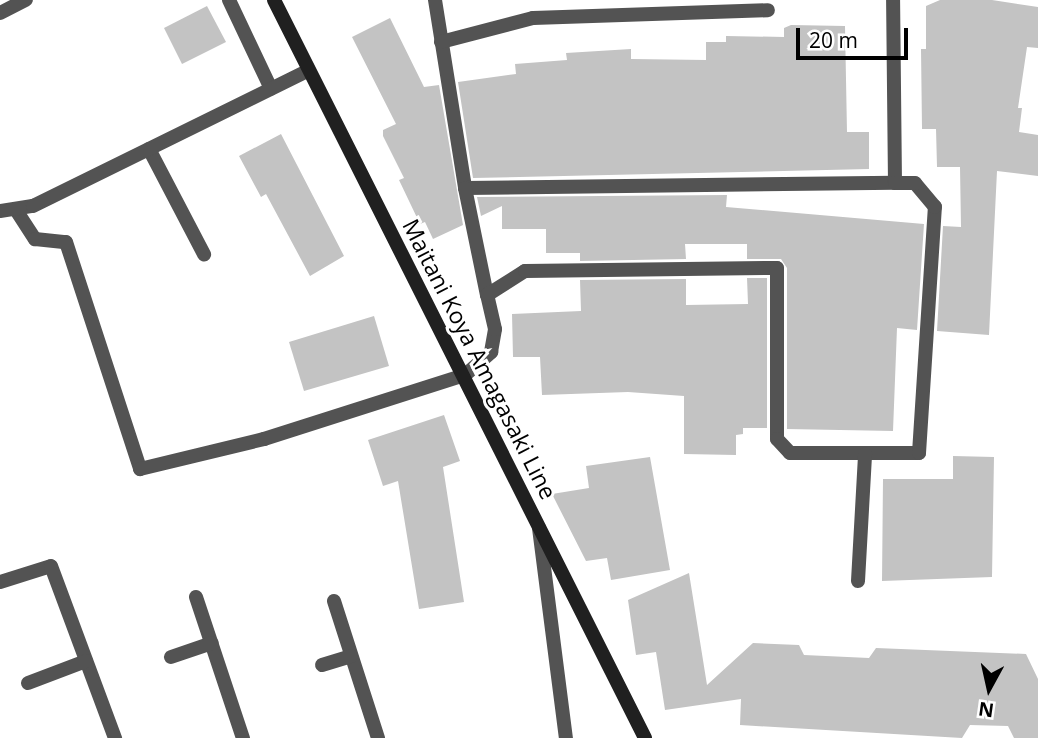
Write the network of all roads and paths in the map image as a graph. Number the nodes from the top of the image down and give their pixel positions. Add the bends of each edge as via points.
1 (26, 0) edge
2 (229, 0) edge
3 (275, 0) edge
4 (435, 0) edge
5 (893, 0) edge
6 (768, 10) dead end
7 (0, 13) edge
8 (442, 42) junction
9 (307, 71) junction
10 (271, 89) junction
11 (149, 149) junction
12 (895, 183) junction
13 (465, 188) junction
14 (16, 210) junction
15 (0, 211) edge
16 (204, 254) dead end
17 (487, 295) junction
18 (465, 374) junction
19 (865, 454) junction
20 (538, 525) junction
21 (0, 582) edge
22 (858, 582) dead end
23 (196, 597) dead end
24 (334, 601) dead end
25 (212, 643) junction
26 (351, 656) junction
27 (171, 657) dead end
28 (86, 661) junction
29 (322, 665) dead end
30 (28, 683) dead end
31 (115, 738) edge
32 (243, 738) edge
33 (378, 738) edge
34 (566, 738) edge
35 (645, 738) edge

1 - 7 street
2 - 10 street
3 - 9 main road, Maitani Koya Amagasaki Line
4 - 8 street
5 - 12 street
6 - 8 street via 533,18
8 - 13 street
9 - 10 street
9 - 18 main road, Maitani Koya Amagasaki Line
10 - 11 street
11 - 14 street
11 - 16 street
12 - 13 street
12 - 19 street via 915,183 935,207 919,453
13 - 17 street
14 - 15 street
14 - 18 street via 35,239 66,242 139,469 264,439
17 - 18 street via 495,329 491,352
17 - 19 street via 524,271 777,268 777,439 790,453
18 - 20 main road, Maitani Koya Amagasaki Line
19 - 22 street
20 - 34 street
20 - 35 main road, Maitani Koya Amagasaki Line
21 - 28 street via 51,566
23 - 25 street
24 - 26 street
25 - 27 street
25 - 32 street
26 - 29 street
26 - 33 street
28 - 30 street
28 - 31 street

